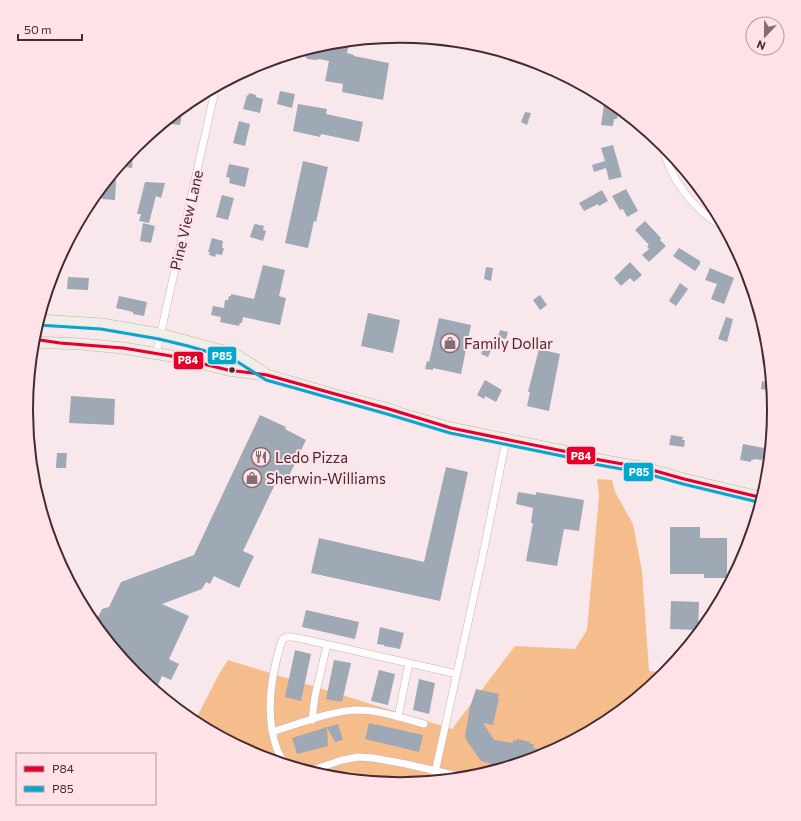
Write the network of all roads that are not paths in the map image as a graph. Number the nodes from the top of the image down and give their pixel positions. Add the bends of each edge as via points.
1 (214, 94) edge
2 (666, 157) edge
3 (716, 222) edge
4 (45, 320) edge
5 (160, 334) junction
6 (40, 340) edge
7 (39, 342) edge
8 (60, 343) junction
9 (156, 354) junction
10 (267, 375) junction
11 (506, 440) junction
12 (757, 496) edge
13 (327, 645) junction
14 (409, 663) junction
15 (457, 674) junction
16 (398, 717) junction
17 (312, 720) junction
18 (424, 724) dead end
19 (272, 732) junction
20 (282, 758) edge
21 (318, 768) edge
22 (436, 771) junction
23 (451, 774) edge
24 (435, 776) edge

1 - 5 street, Pine View Lane
2 - 3 street via 687,196 698,210
4 - 5 main road via 102,324
5 - 9 street, Pine View Lane
5 - 10 main road via 235,354
6 - 8 main road
7 - 8 main road
8 - 9 main road via 123,348
9 - 10 main road via 228,370
10 - 11 main road via 451,428
11 - 12 main road via 645,468
11 - 15 street
13 - 14 street
13 - 17 street
13 - 19 street via 289,636 282,640 273,674 270,700
14 - 15 street
14 - 16 street
15 - 22 street
16 - 17 street via 357,710
16 - 18 street
17 - 19 street
19 - 20 street
21 - 22 street via 358,757
22 - 23 street
22 - 24 street

